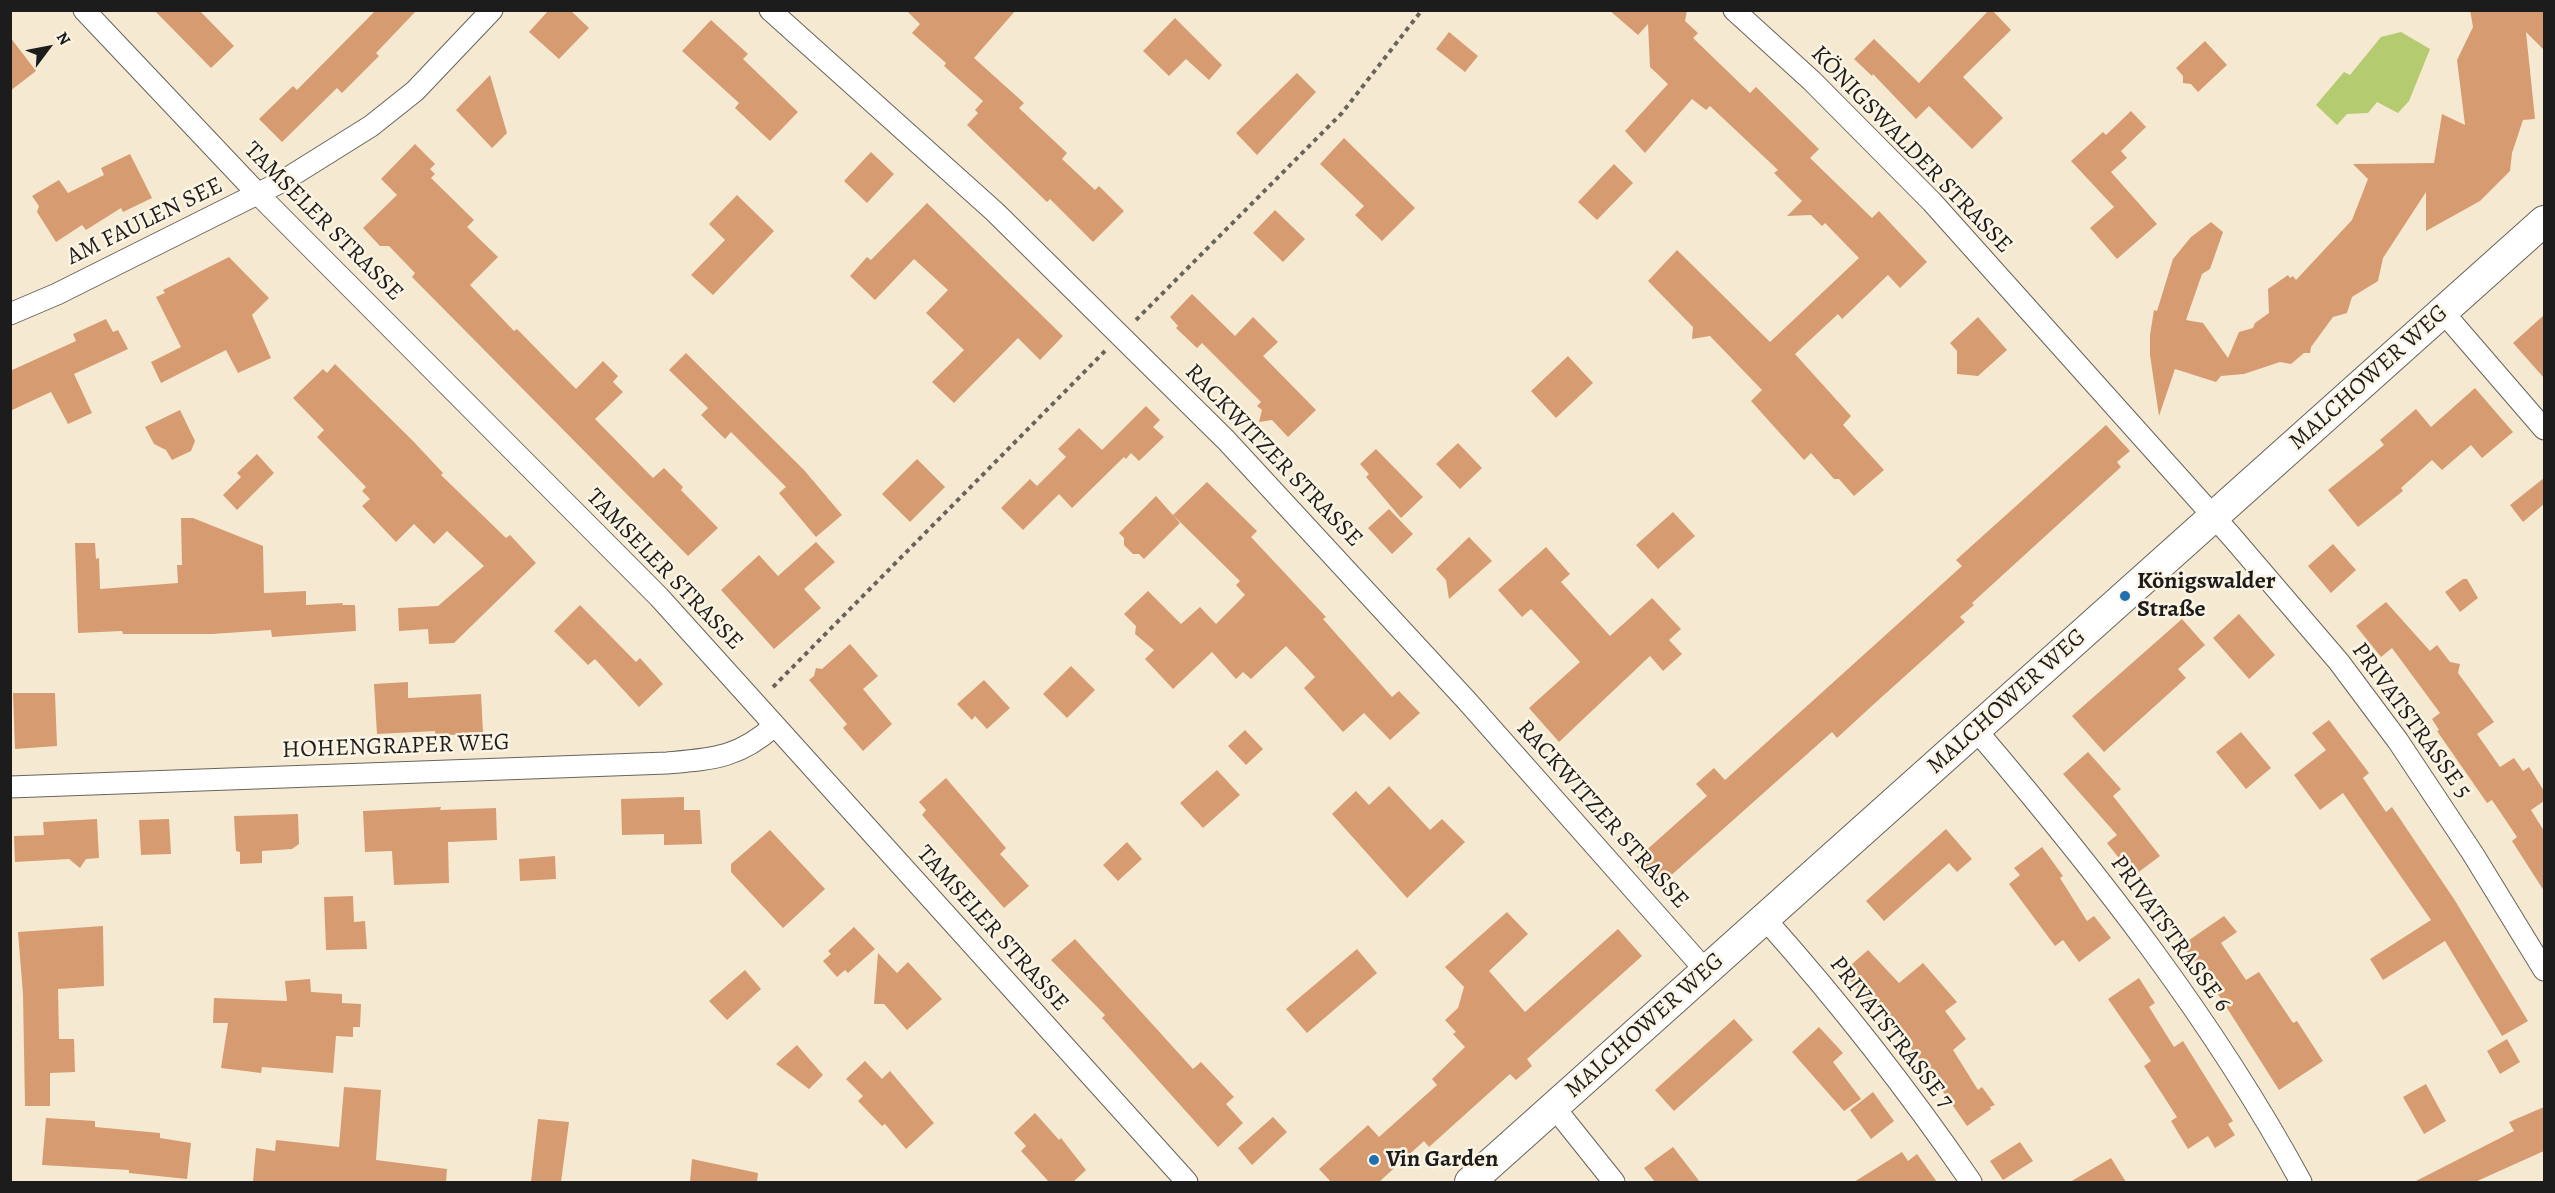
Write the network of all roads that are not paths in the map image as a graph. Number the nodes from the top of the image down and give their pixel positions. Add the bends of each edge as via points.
1 (84, 10) edge
2 (492, 10) edge
3 (770, 10) edge
4 (1734, 10) edge
5 (258, 194) junction
6 (2544, 221) edge
7 (2443, 312) junction
8 (10, 314) edge
9 (2544, 429) edge
10 (2215, 518) junction
11 (774, 726) junction
12 (1976, 730) junction
13 (10, 787) edge
14 (1764, 919) junction
15 (2544, 970) edge
16 (1706, 971) junction
17 (1554, 1107) junction
18 (1187, 1182) edge
19 (1470, 1182) edge
20 (1614, 1182) edge
21 (1971, 1182) edge
22 (2301, 1182) edge

1 - 5 street, TAMSELER STRASSE
2 - 5 street, AM FAULEN SEE via 415,91 371,126
3 - 16 street, RACKWITZER STRASSE via 995,212 1234,448 1467,701
4 - 10 street, KÖNIGSWALDER STRASSE via 1812,81 1932,202
5 - 8 street, AM FAULEN SEE
5 - 11 street, TAMSELER STRASSE via 659,597
6 - 7 street, MALCHOWER WEG
7 - 9 street
7 - 10 street, MALCHOWER WEG
10 - 12 street, MALCHOWER WEG
10 - 15 street, PRIVATSTRASSE 5 via 2339,662 2398,741 2505,903
11 - 13 street, HOHENGRAPER WEG via 755,743 727,755 667,763
11 - 18 street, TAMSELER STRASSE
12 - 14 street, MALCHOWER WEG
12 - 22 street, PRIVATSTRASSE 6 via 2095,872 2149,945 2214,1039
14 - 16 street, MALCHOWER WEG
14 - 21 street, PRIVATSTRASSE 7 via 1874,1048
16 - 17 street, MALCHOWER WEG
17 - 19 street, MALCHOWER WEG
17 - 20 street

